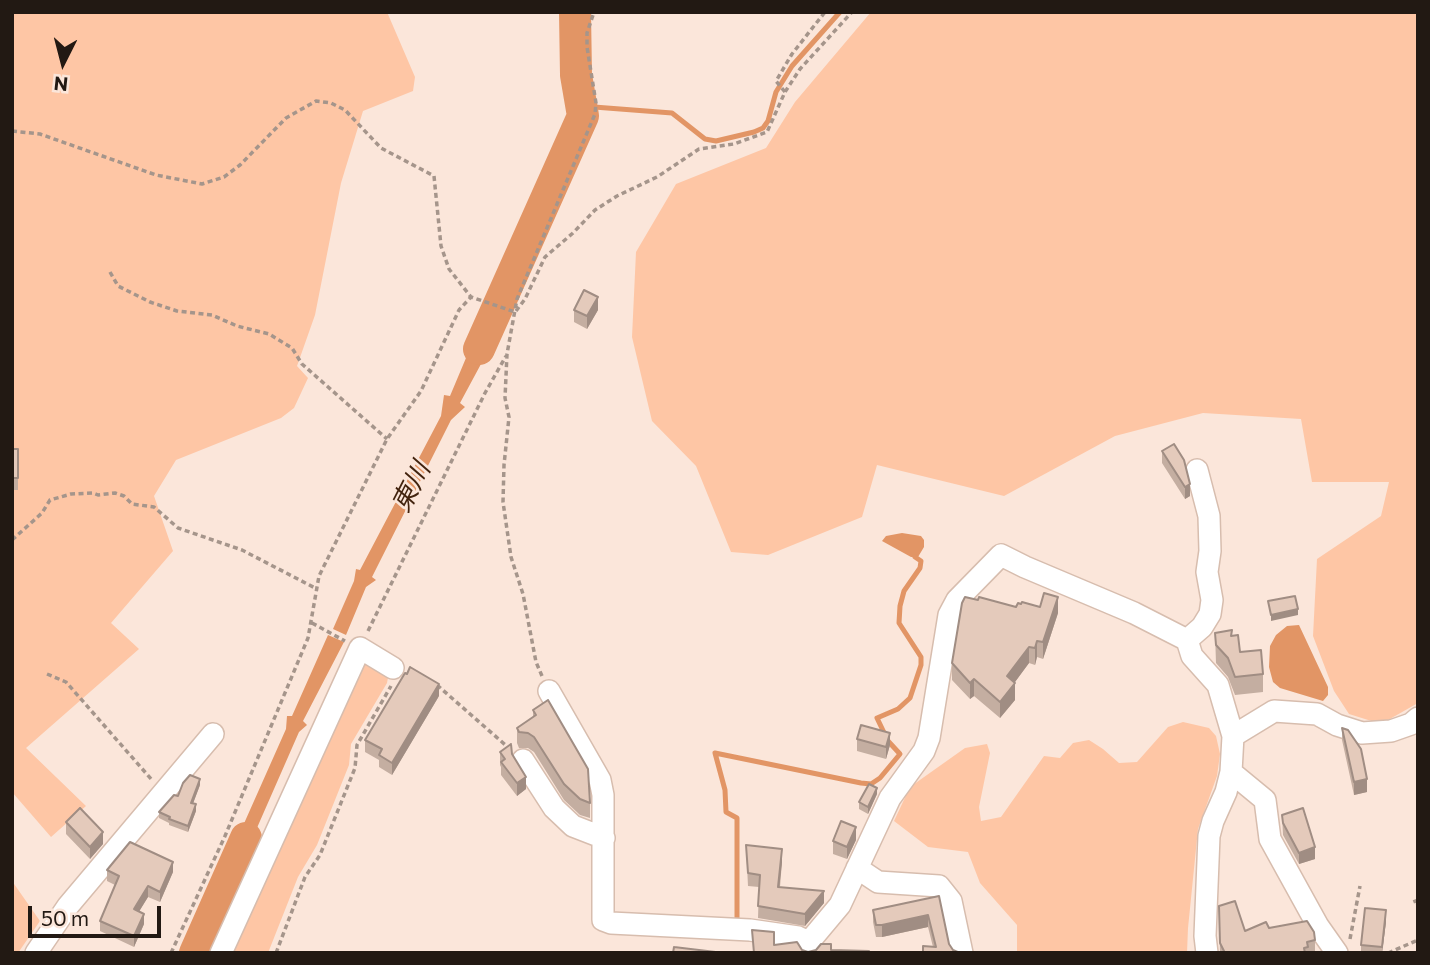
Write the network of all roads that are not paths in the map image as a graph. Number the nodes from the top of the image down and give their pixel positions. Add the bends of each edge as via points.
1 (1197, 470) dead end
2 (1187, 640) junction
3 (393, 667) road end
4 (549, 691) road end
5 (1418, 718) edge
6 (213, 734) dead end
7 (1233, 736) junction
8 (523, 760) road end
9 (1231, 772) junction
10 (604, 838) junction
11 (857, 868) junction
12 (809, 948) edge
13 (1343, 950) edge
14 (36, 953) edge
15 (221, 953) edge
16 (962, 953) edge
17 (1207, 953) edge

1 - 2 street via 1209,516 1207,572 1212,600 1202,627
2 - 7 street via 1192,656 1218,685
2 - 11 street via 1002,555 957,600 950,615 929,738 890,799
3 - 15 street via 353,644
4 - 10 street via 600,780
5 - 7 street via 1391,731 1362,733 1317,714 1275,711
6 - 14 street via 68,906
7 - 9 street
8 - 10 street via 554,808 573,826
9 - 13 street via 1265,800 1270,839 1318,926
9 - 17 street via 1209,836
10 - 12 street via 603,920 750,930 798,937
11 - 12 street via 840,905
11 - 16 street via 878,882 939,886 951,901

